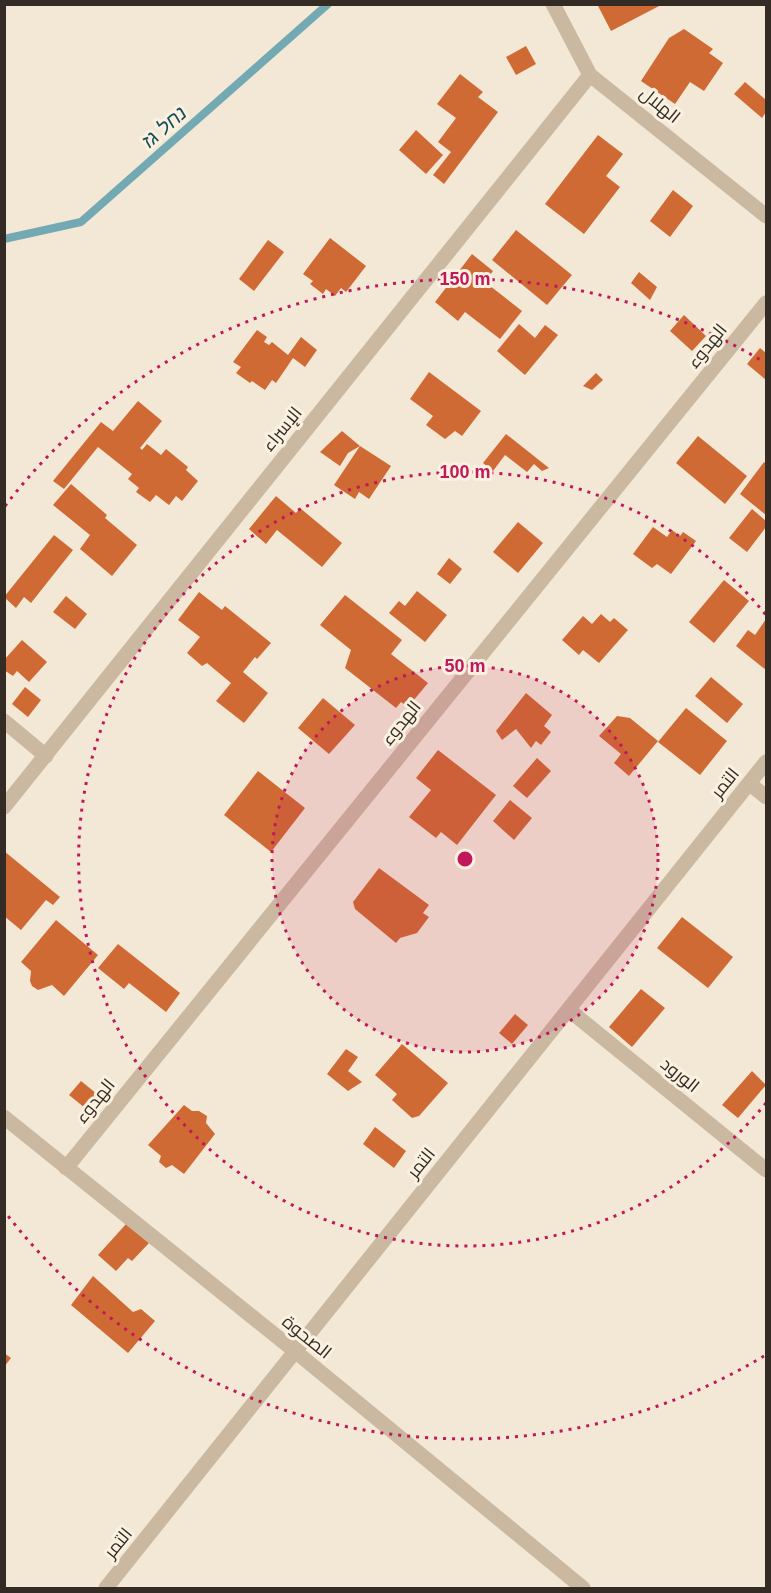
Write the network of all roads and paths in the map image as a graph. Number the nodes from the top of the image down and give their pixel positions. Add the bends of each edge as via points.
1 (553, 4) edge
2 (590, 75) junction
3 (766, 216) edge
4 (766, 303) edge
5 (4, 721) edge
6 (46, 756) junction
7 (766, 762) edge
8 (750, 784) junction
9 (766, 797) edge
10 (4, 807) edge
11 (568, 1010) junction
12 (4, 1117) edge
13 (66, 1168) junction
14 (766, 1170) edge
15 (296, 1352) junction
16 (106, 1588) edge
17 (583, 1588) edge

1 - 2 street, الهلال
2 - 3 street, الهلال
2 - 6 street, الإسراء
4 - 13 street, الهدوء
5 - 6 street
6 - 10 street, الإسراء
7 - 8 street, التمر
8 - 9 street
8 - 11 street, التمر
11 - 14 street, الورود
11 - 15 street, التمر
12 - 13 street, الصحوة
13 - 15 street, الصحوة
15 - 16 street, التمر
15 - 17 street, الصحوة

